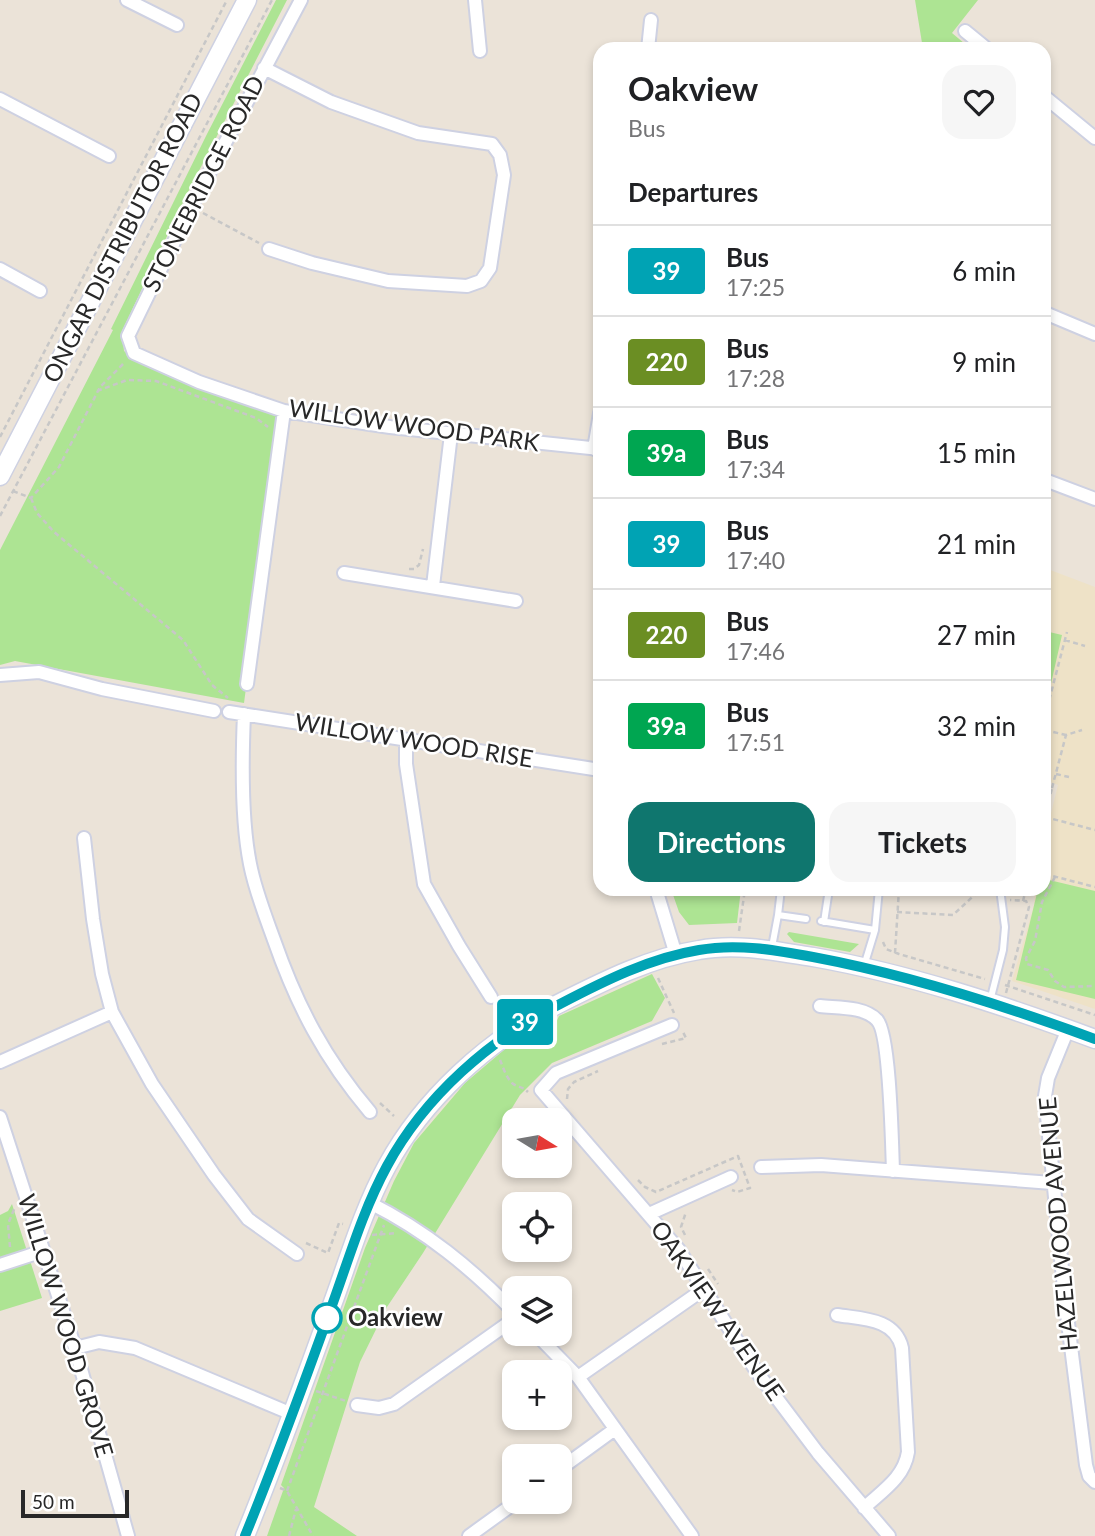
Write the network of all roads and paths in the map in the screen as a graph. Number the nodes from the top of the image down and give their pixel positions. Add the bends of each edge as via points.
1 (127, 0) edge
2 (227, 0) edge
3 (247, 0) edge
4 (272, 0) edge
5 (302, 0) edge
6 (475, 0) edge
7 (651, 20) dead end
8 (177, 25) dead end
9 (965, 31) dead end
10 (649, 42) edge
11 (978, 42) edge
12 (480, 51) dead end
13 (264, 68) junction
14 (0, 99) edge
15 (1051, 102) edge
16 (1095, 138) edge
17 (109, 156) dead end
18 (191, 207) junction
19 (269, 249) joint
20 (0, 269) edge
21 (40, 291) dead end
22 (1051, 316) edge
23 (1095, 334) edge
24 (134, 353) junction
25 (97, 391) junction
26 (284, 411) junction
27 (282, 432) junction
28 (451, 434) junction
29 (0, 438) edge
30 (593, 449) edge
31 (3, 482) edge
32 (1051, 482) edge
33 (13, 491) junction
34 (1095, 499) edge
35 (0, 516) edge
36 (424, 541) dead end
37 (405, 569) dead end
38 (344, 573) dead end
39 (433, 586) junction
40 (516, 601) dead end
41 (1066, 632) dead end
42 (1065, 640) junction
43 (1085, 646) dead end
44 (0, 675) edge
45 (247, 684) dead end
46 (1051, 693) edge
47 (214, 711) dead end
48 (229, 712) dead end
49 (244, 714) junction
50 (1082, 730) dead end
51 (1051, 731) edge
52 (1066, 735) junction
53 (407, 740) junction
54 (593, 769) edge
55 (1056, 774) junction
56 (1069, 776) dead end
57 (1052, 788) joint
58 (1051, 792) edge
59 (1051, 819) edge
60 (1095, 830) edge
61 (84, 838) dead end
62 (1051, 876) edge
63 (1055, 877) junction
64 (1051, 885) edge
65 (1095, 887) edge
66 (658, 896) edge
67 (744, 896) edge
68 (779, 896) edge
69 (827, 896) edge
70 (878, 896) edge
71 (898, 896) edge
72 (973, 896) edge
73 (1001, 896) edge
74 (1024, 896) edge
75 (1045, 896) edge
76 (1023, 901) dead end
77 (897, 912) junction
78 (778, 915) junction
79 (806, 919) dead end
80 (875, 930) junction
81 (884, 934) dead end
82 (739, 936) dead end
83 (771, 949) junction
84 (895, 953) junction
85 (676, 954) junction
86 (651, 962) junction
87 (864, 966) junction
88 (996, 982) junction
89 (1095, 986) edge
90 (491, 997) dead end
91 (990, 1003) junction
92 (820, 1006) dead end
93 (112, 1012) junction
94 (1095, 1015) edge
95 (676, 1023) junction
96 (1069, 1029) junction
97 (1095, 1039) edge
98 (657, 1044) dead end
99 (491, 1048) junction
100 (0, 1062) edge
101 (606, 1068) dead end
102 (535, 1092) junction
103 (570, 1106) dead end
104 (370, 1112) dead end
105 (0, 1117) edge
106 (761, 1167) dead end
107 (893, 1171) junction
108 (637, 1179) dead end
109 (731, 1183) joint
110 (1052, 1183) junction
111 (369, 1203) junction
112 (15, 1207) dead end
113 (690, 1208) dead end
114 (388, 1213) junction
115 (649, 1214) junction
116 (688, 1241) dead end
117 (10, 1248) dead end
118 (43, 1251) junction
119 (297, 1254) dead end
120 (0, 1265) edge
121 (707, 1267) dead end
122 (704, 1289) junction
123 (720, 1289) dead end
124 (502, 1300) edge
125 (837, 1315) dead end
126 (502, 1328) edge
127 (548, 1346) edge
128 (75, 1348) junction
129 (578, 1377) junction
130 (303, 1387) junction
131 (323, 1393) junction
132 (357, 1405) joint
133 (292, 1414) junction
134 (615, 1429) junction
135 (572, 1460) edge
136 (1095, 1482) edge
137 (267, 1483) junction
138 (287, 1491) junction
139 (296, 1508) junction
140 (863, 1508) junction
141 (502, 1512) edge
142 (128, 1536) edge
143 (245, 1536) edge
144 (289, 1536) edge
145 (313, 1536) edge
146 (469, 1536) edge
147 (692, 1536) edge
148 (889, 1536) edge

1 - 8 street
2 - 29 path
3 - 31 street, ONGAR DISTRIBUTOR ROAD
4 - 33 path
5 - 13 street, STONEBRIDGE ROAD
6 - 12 street
7 - 10 street
9 - 11 street
13 - 18 street, STONEBRIDGE ROAD
13 - 19 street via 331,102 418,133 492,144 504,175 491,268 481,281 467,286 388,281
14 - 17 street
15 - 16 street
18 - 19 path
18 - 24 street, STONEBRIDGE ROAD via 129,331
20 - 21 street
22 - 23 street
24 - 25 path
24 - 26 street, WILLOW WOOD PARK via 199,382
25 - 27 path via 127,380 156,381
25 - 33 path via 60,467 32,498
26 - 27 street
26 - 28 street, WILLOW WOOD PARK
27 - 45 street
28 - 30 street, WILLOW WOOD PARK
28 - 39 street
31 - 33 path
32 - 34 street
33 - 35 path
36 - 37 path via 419,565
38 - 39 street
39 - 40 street
41 - 42 path
42 - 43 path
42 - 46 path
44 - 47 street via 39,672
48 - 49 street, WILLOW WOOD RISE
49 - 53 street, WILLOW WOOD RISE
49 - 104 street via 247,848 257,892 310,1027
50 - 52 path
51 - 52 path
52 - 55 path
53 - 54 street, WILLOW WOOD RISE
53 - 90 street via 406,764 424,884
55 - 56 path
55 - 57 path
57 - 58 path
59 - 60 path
61 - 93 street via 93,919
62 - 63 path
63 - 64 path
63 - 65 path
66 - 85 street
67 - 82 path
68 - 78 lane
69 - 80 lane via 823,922
70 - 80 lane
71 - 77 path
72 - 77 path via 953,915
73 - 88 lane via 1005,927
74 - 76 path
75 - 89 path via 1027,964 1048,970 1064,987
77 - 84 path
78 - 79 lane
78 - 83 lane
80 - 87 lane
81 - 84 path via 883,946
83 - 85 street via 720,947
83 - 87 street
84 - 88 path
85 - 86 street
86 - 95 path
86 - 99 street via 551,1008
87 - 91 street
88 - 91 lane
88 - 94 path
91 - 96 street
92 - 107 street via 868,1014 882,1026
93 - 100 street
93 - 119 street via 152,1084 211,1171 248,1219
95 - 98 path via 686,1038
95 - 102 street via 556,1073
96 - 97 street
96 - 110 street, HAZELWOOD AVENUE via 1046,1088
99 - 102 path via 509,1081
99 - 111 street via 436,1098 409,1132
101 - 103 path via 574,1082 568,1089
102 - 115 street, OAKVIEW AVENUE
105 - 118 street, WILLOW WOOD GROVE
106 - 107 street via 821,1165
107 - 110 street
108 - 109 path via 656,1192 738,1156 750,1188 737,1192
109 - 115 street
110 - 136 street, HAZELWOOD AVENUE via 1086,1465
111 - 114 street
111 - 130 street
112 - 117 path via 8,1224
113 - 116 path via 681,1227
114 - 124 street via 444,1248
114 - 131 path
115 - 122 street, OAKVIEW AVENUE
118 - 120 street
118 - 128 street, WILLOW WOOD GROVE
121 - 123 path
122 - 129 street
122 - 140 street, OAKVIEW AVENUE via 757,1372
125 - 140 street via 888,1326 903,1351 906,1465
126 - 132 street via 394,1404 379,1408
127 - 129 street
128 - 133 street via 99,1342 135,1348
128 - 142 street, WILLOW WOOD GROVE
129 - 134 street
130 - 131 path
130 - 133 street
131 - 132 path
131 - 138 path
133 - 137 street
134 - 135 street
134 - 147 street
137 - 138 path
137 - 143 street
138 - 139 path
139 - 144 path
139 - 145 path
140 - 148 street, OAKVIEW AVENUE
141 - 146 street

